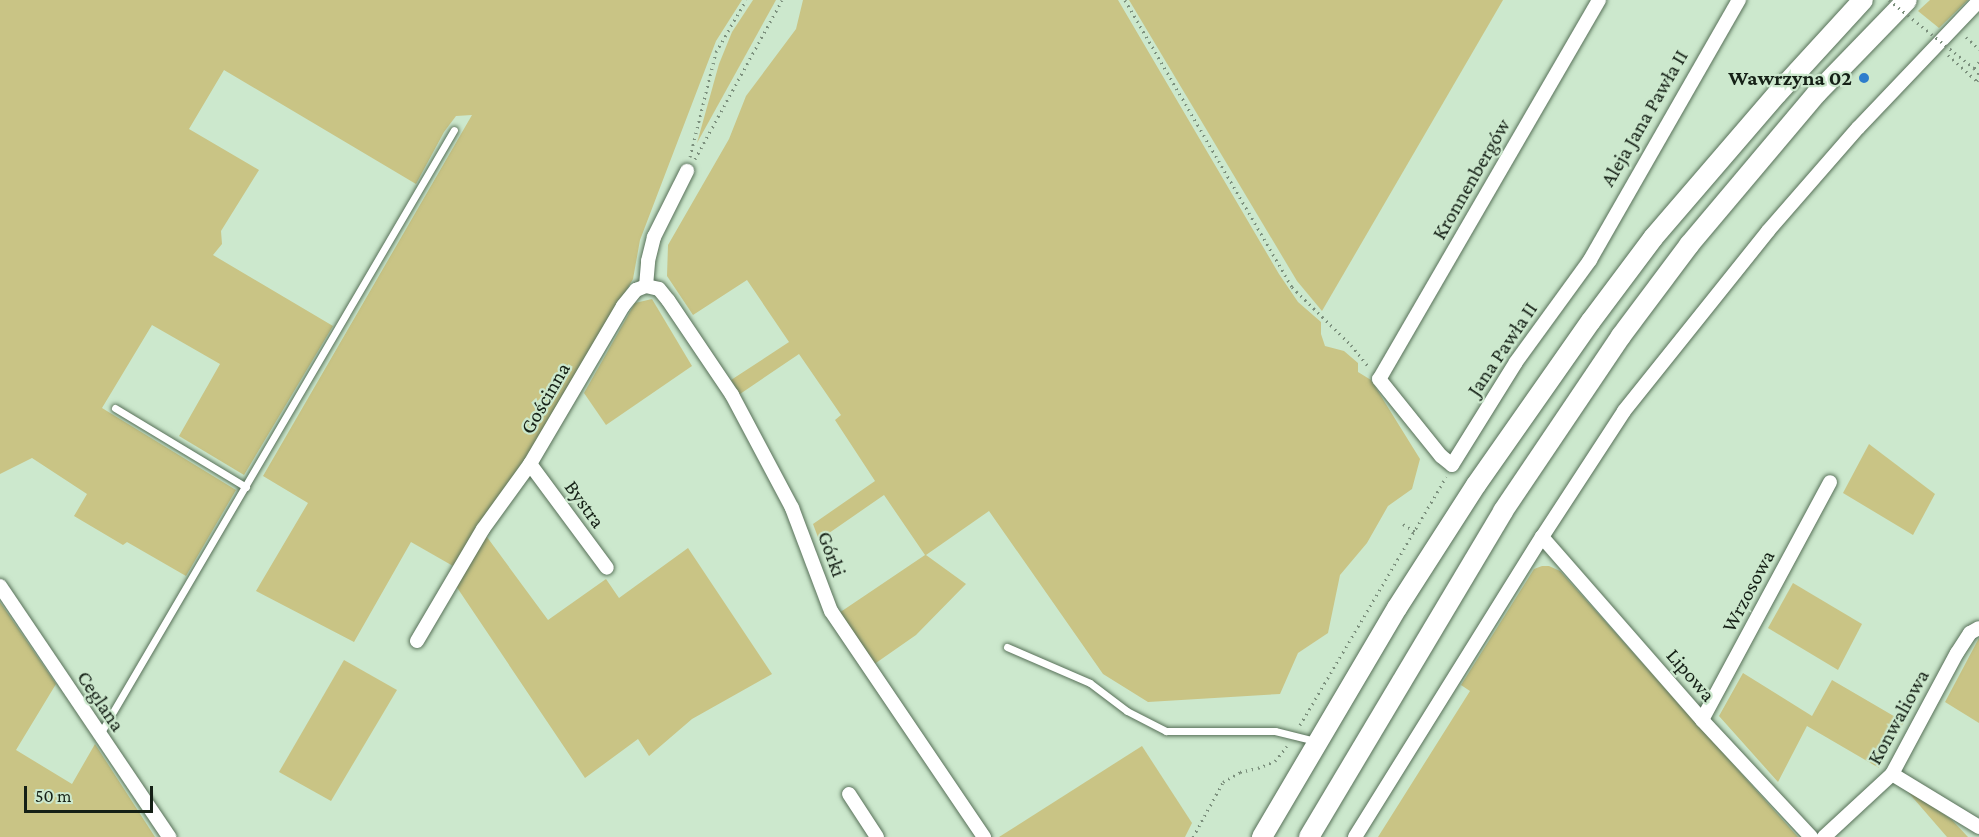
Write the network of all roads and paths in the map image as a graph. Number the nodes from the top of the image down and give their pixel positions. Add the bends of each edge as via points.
1 (746, 0) edge
2 (782, 0) edge
3 (1125, 0) edge
4 (1599, 0) edge
5 (1739, 0) edge
6 (1863, 0) edge
7 (1889, 0) edge
8 (1906, 0) edge
9 (1978, 3) edge
10 (1962, 34) dead end
11 (1942, 39) junction
12 (1979, 50) edge
13 (1979, 62) edge
14 (1974, 68) junction
15 (1979, 76) edge
16 (454, 130) dead end
17 (687, 171) junction
18 (1590, 260) joint
19 (646, 286) junction
20 (1379, 379) junction
21 (115, 408) dead end
22 (530, 464) junction
23 (1452, 465) junction
24 (1830, 482) dead end
25 (246, 487) junction
26 (1403, 524) dead end
27 (1416, 532) junction
28 (1542, 537) junction
29 (607, 568) dead end
30 (0, 586) edge
31 (1975, 630) edge
32 (417, 641) dead end
33 (1007, 647) dead end
34 (1702, 720) junction
35 (99, 736) junction
36 (1294, 736) junction
37 (1318, 742) junction
38 (1892, 774) junction
39 (849, 794) dead end
40 (1979, 827) edge
41 (169, 837) edge
42 (878, 837) edge
43 (984, 837) edge
44 (1193, 837) edge
45 (1262, 837) edge
46 (1309, 837) edge
47 (1355, 837) edge
48 (1811, 837) edge
49 (1824, 837) edge

1 - 17 path via 716,52
2 - 17 path
3 - 20 path via 1292,287 1351,345
4 - 20 street, Kronnenbergów
5 - 18 street, Aleja Jana Pawła II
6 - 37 main road via 1776,94 1653,238 1591,321 1476,485
7 - 14 path, bridge
8 - 46 main road via 1817,93 1689,245 1621,336 1503,511
9 - 11 street
10 - 12 path
11 - 15 path via 1953,48 1947,56 1977,81
11 - 28 street via 1768,231 1624,411
13 - 14 path
14 - 15 path, bridge
16 - 25 lane
17 - 19 street via 654,237
18 - 23 street, Jana Pawła II via 1516,362
19 - 22 street, Gościnna via 636,290 623,306
19 - 43 street, Górki via 658,289 669,300 732,395 792,508 831,611
20 - 23 street
21 - 25 lane
22 - 29 street, Bystra
22 - 32 street, Gościnna via 483,529
23 - 27 path
24 - 34 street, Wrzosowa
25 - 35 lane
26 - 27 path
27 - 36 path
28 - 34 street, Lipowa
28 - 47 street
30 - 35 street, Ceglana
31 - 38 street, Konwaliowa
33 - 36 lane via 1090,682 1127,711 1166,730 1254,729
34 - 48 street, Lipowa
35 - 41 street, Ceglana
36 - 37 lane
36 - 44 path via 1275,761 1223,782
37 - 45 main road
38 - 40 street
38 - 49 street, Konwaliowa
39 - 42 street

